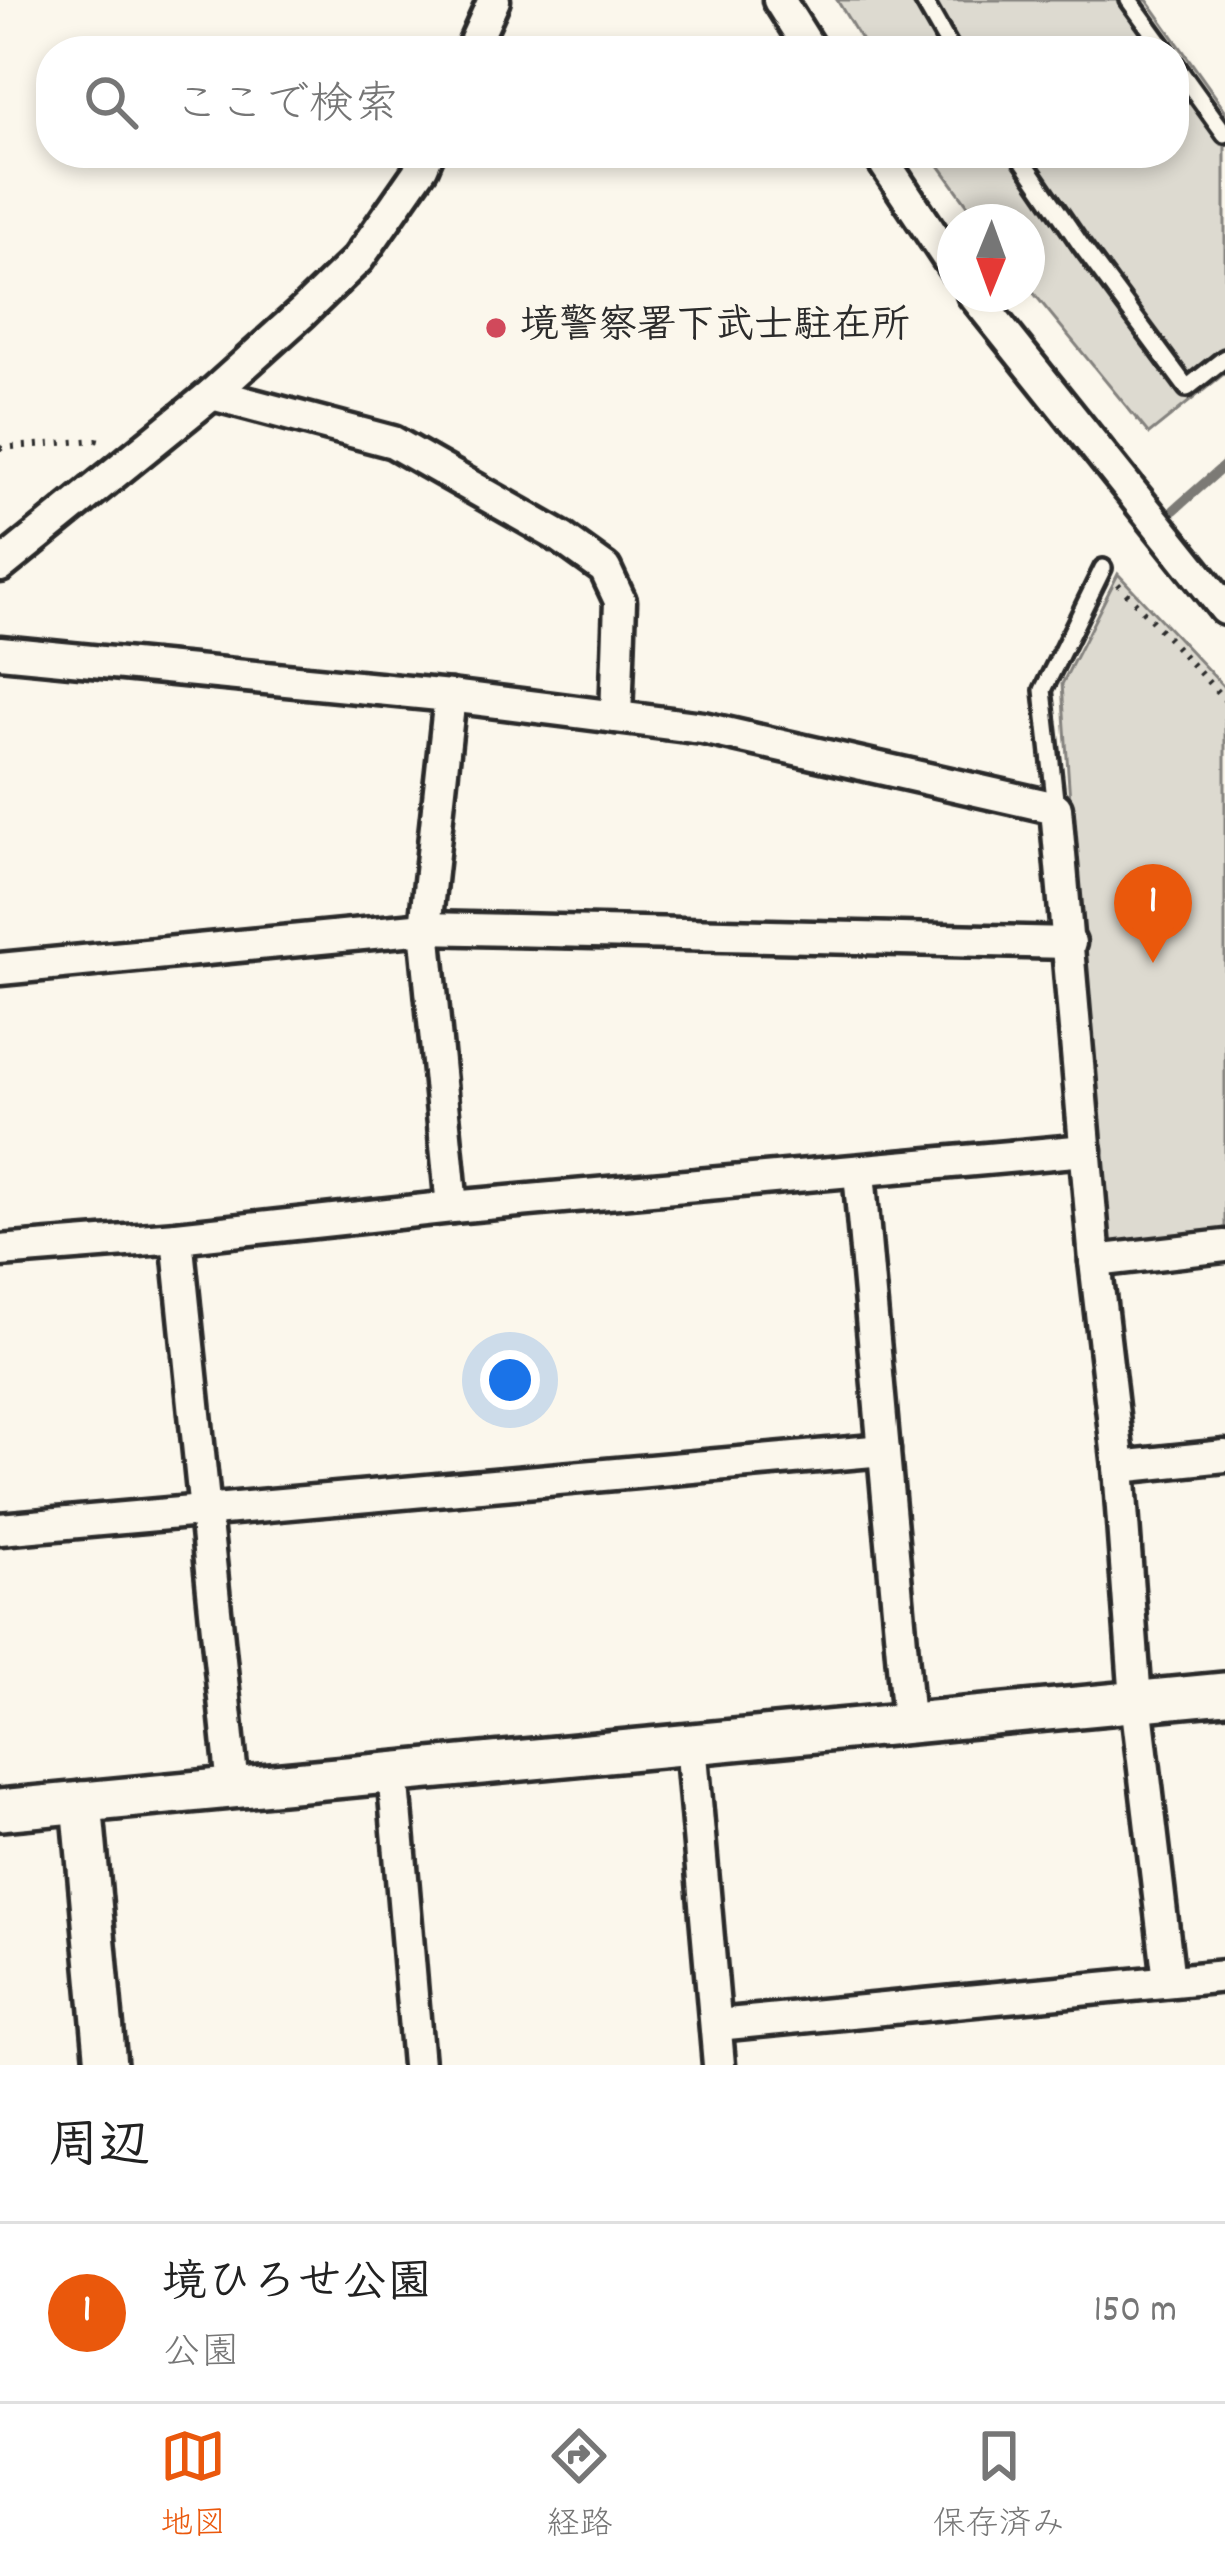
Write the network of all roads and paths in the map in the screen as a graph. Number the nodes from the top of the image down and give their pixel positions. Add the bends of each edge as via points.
1 (494, 0) edge
2 (779, 0) edge
3 (923, 0) edge
4 (1129, 0) edge
5 (478, 36) edge
6 (802, 36) edge
7 (943, 36) edge
8 (1155, 36) edge
9 (1189, 84) edge
10 (1225, 134) edge
11 (419, 168) edge
12 (888, 168) edge
13 (1028, 168) edge
14 (937, 241) edge
15 (987, 312) edge
16 (1225, 358) edge
17 (212, 394) junction
18 (0, 448) edge
19 (141, 452) junction
20 (0, 566) edge
21 (1103, 568) joint
22 (1225, 609) edge
23 (0, 652) edge
24 (450, 696) junction
25 (1225, 700) edge
26 (616, 718) junction
27 (1057, 808) junction
28 (425, 928) junction
29 (1070, 943) junction
30 (0, 969) edge
31 (1086, 1150) junction
32 (859, 1172) junction
33 (452, 1207) junction
34 (177, 1237) junction
35 (1225, 1246) edge
36 (0, 1251) edge
37 (1095, 1261) junction
38 (884, 1450) junction
39 (1225, 1456) edge
40 (1119, 1467) junction
41 (203, 1511) junction
42 (0, 1529) edge
43 (1225, 1693) edge
44 (1136, 1701) junction
45 (908, 1721) junction
46 (691, 1743) junction
47 (393, 1772) junction
48 (232, 1787) junction
49 (82, 1802) junction
50 (0, 1810) edge
51 (1225, 1976) edge
52 (1168, 1981) junction
53 (717, 2025) junction
54 (106, 2065) edge
55 (418, 2065) edge
56 (719, 2065) edge

1 - 5 street
2 - 6 street
3 - 7 lane
4 - 8 lane
9 - 10 lane
11 - 17 street via 358,259
12 - 14 street
13 - 16 lane via 1187,388
15 - 22 street
17 - 19 street
17 - 26 street via 393,442 605,568 620,601
18 - 19 path via 96,440
19 - 20 street
21 - 25 path
21 - 27 lane via 1043,689
23 - 24 street
24 - 26 street
24 - 28 street
26 - 27 street via 703,728
27 - 29 street
28 - 29 street
28 - 30 street
28 - 33 street
29 - 31 street
31 - 32 street
31 - 37 street
32 - 33 street
32 - 38 street
33 - 34 street
34 - 36 street
34 - 41 street
35 - 37 street
37 - 40 street
38 - 41 street
38 - 45 street
39 - 40 street
40 - 44 street
41 - 42 street
41 - 48 street
43 - 44 street
44 - 45 street
44 - 52 street
45 - 46 street
46 - 47 street
46 - 53 street
47 - 48 street
47 - 55 street
48 - 49 street
49 - 50 street
49 - 54 street
51 - 52 street
52 - 53 street
53 - 56 street

